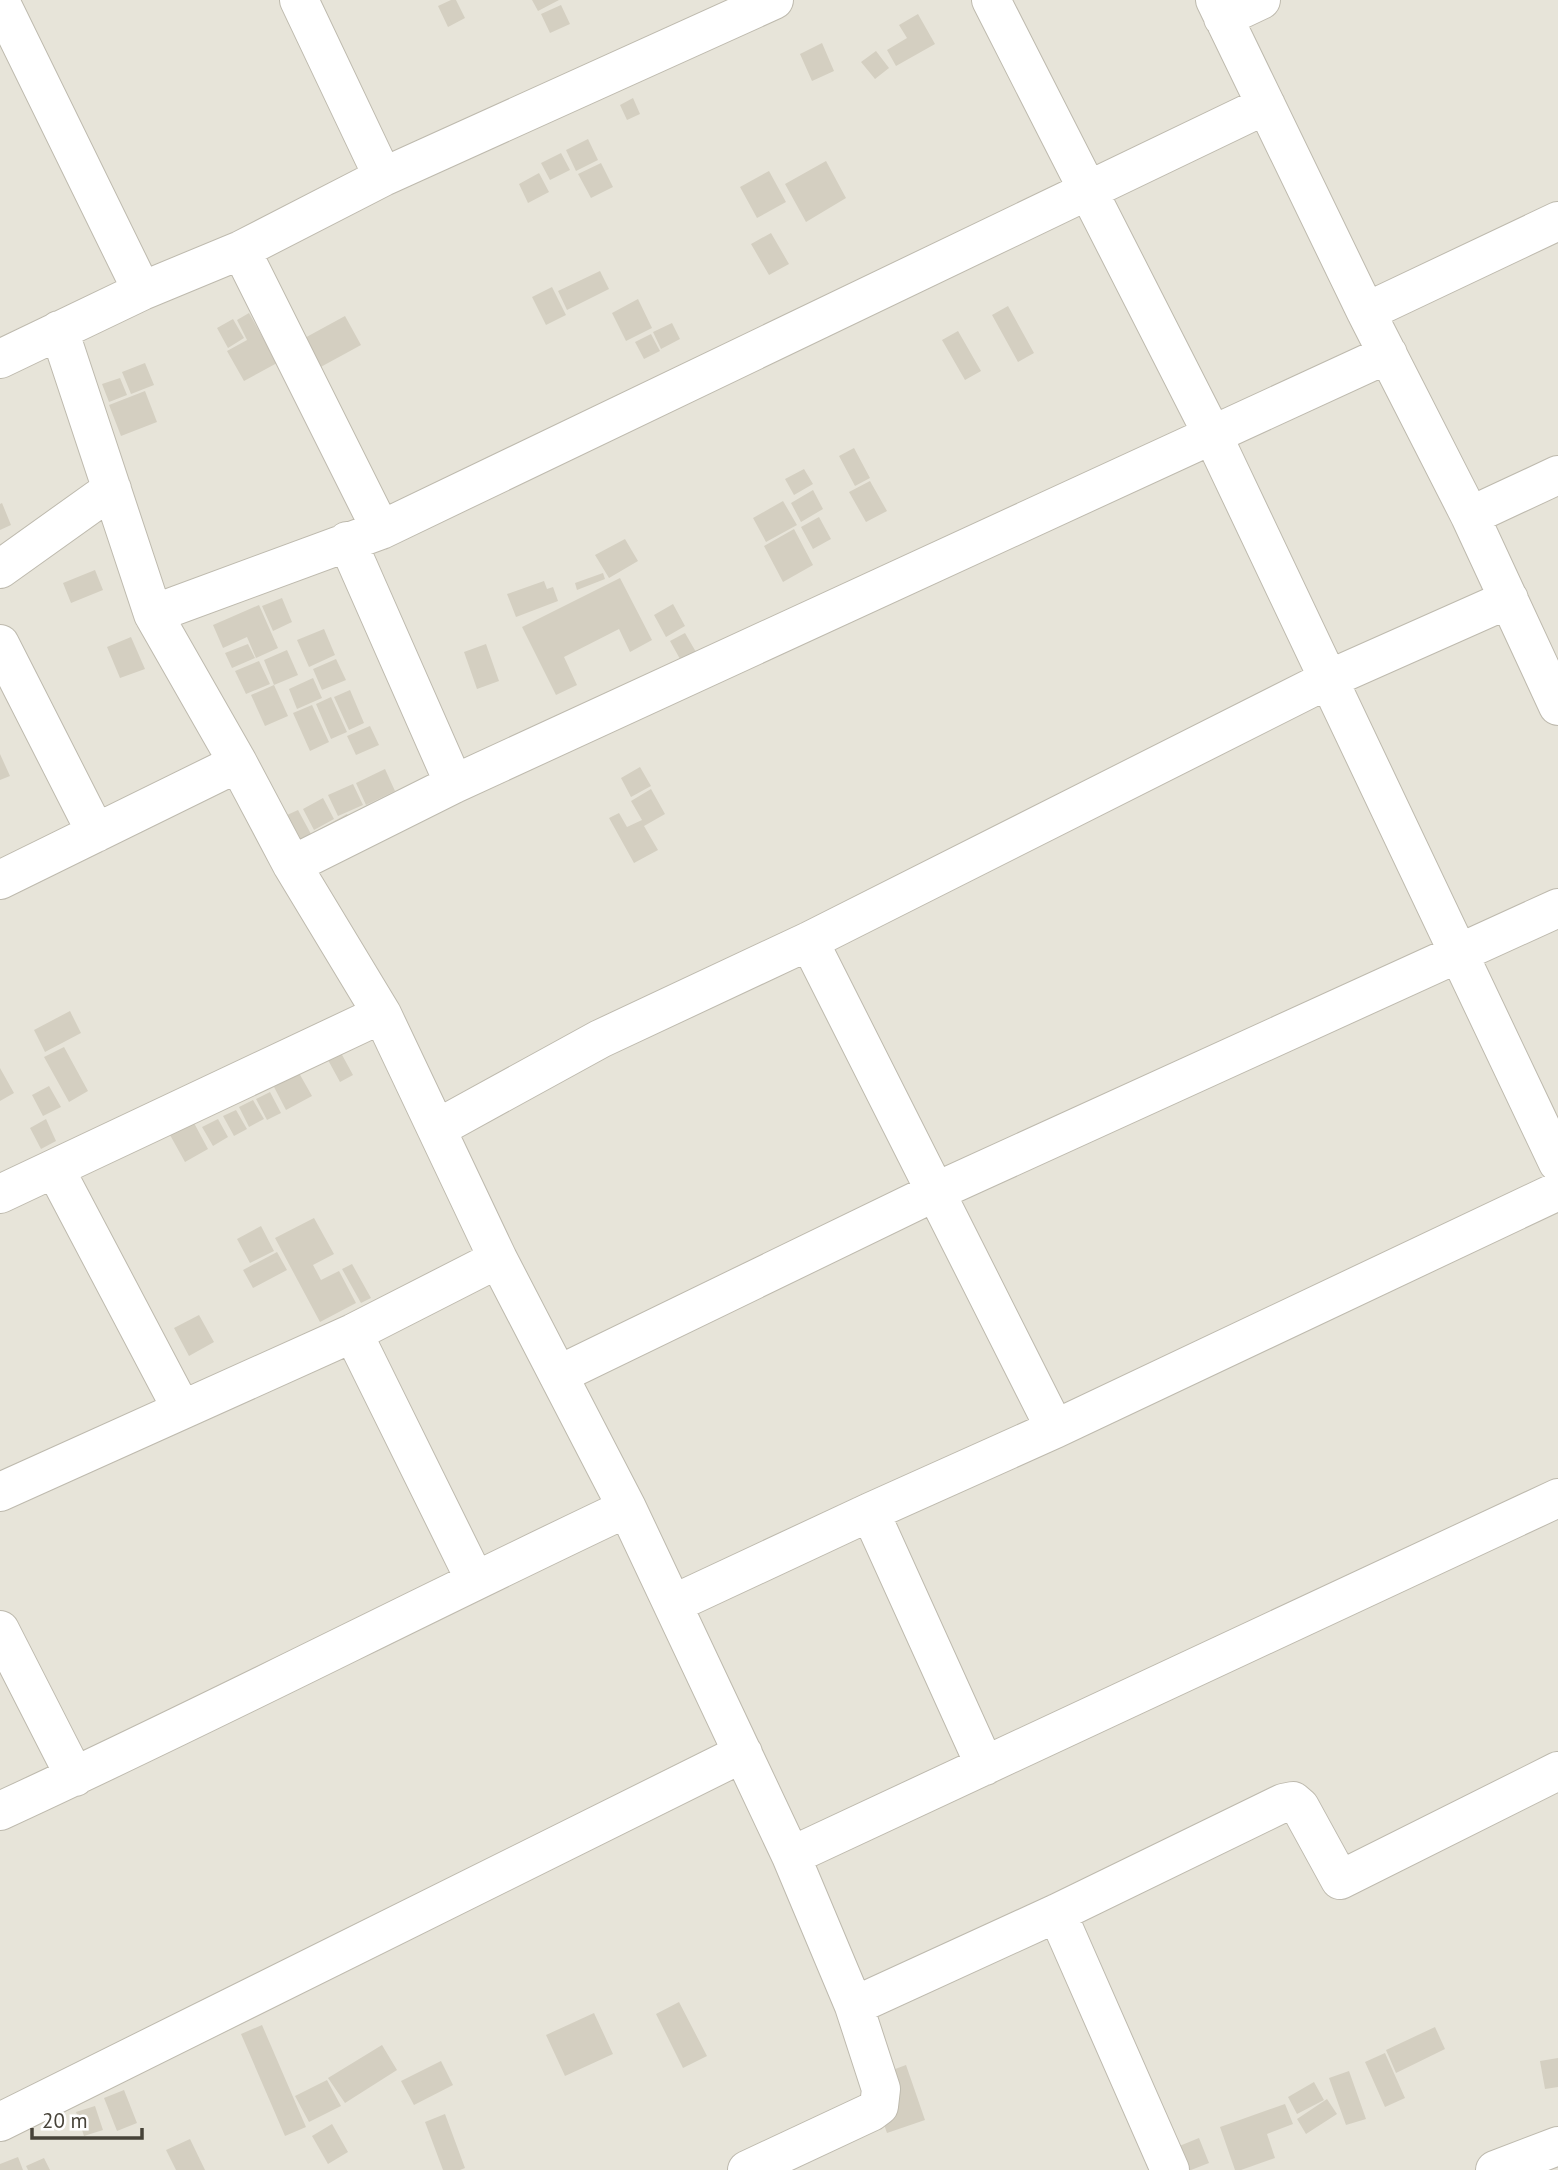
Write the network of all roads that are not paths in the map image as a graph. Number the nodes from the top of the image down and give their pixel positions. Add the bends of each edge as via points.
1 (299, 0) edge
2 (774, 0) edge
3 (991, 0) edge
4 (1261, 0) edge
5 (0, 1) edge
6 (1219, 9) edge
7 (1266, 105) junction
8 (383, 177) junction
9 (1088, 191) junction
10 (1558, 221) edge
11 (241, 250) junction
12 (142, 291) junction
13 (1366, 312) junction
14 (59, 330) junction
15 (1388, 354) junction
16 (0, 359) edge
17 (1213, 436) junction
18 (1558, 475) edge
19 (112, 489) junction
20 (1470, 516) junction
21 (364, 536) junction
22 (0, 569) edge
23 (1509, 599) junction
24 (153, 614) junction
25 (0, 644) edge
26 (1329, 679) junction
27 (1558, 706) edge
28 (238, 763) junction
29 (454, 784) junction
30 (96, 833) junction
31 (292, 865) junction
32 (0, 880) edge
33 (1558, 908) edge
34 (809, 941) junction
35 (1459, 954) junction
36 (382, 1014) junction
37 (438, 1128) junction
38 (1558, 1163) edge
39 (55, 1168) junction
40 (935, 1192) junction
41 (1558, 1192) edge
42 (0, 1194) edge
43 (498, 1259) junction
44 (353, 1333) junction
45 (558, 1375) junction
46 (182, 1410) junction
47 (1055, 1429) junction
48 (0, 1492) edge
49 (1558, 1498) edge
50 (627, 1508) junction
51 (870, 1511) junction
52 (475, 1580) junction
53 (674, 1604) junction
54 (0, 1630) edge
55 (743, 1754) junction
56 (985, 1766) junction
57 (1558, 1771) edge
58 (75, 1777) junction
59 (0, 1811) edge
60 (790, 1856) junction
61 (1057, 1913) junction
62 (853, 2007) junction
63 (0, 2122) edge
64 (1558, 2146) edge
65 (747, 2170) edge
66 (1170, 2170) edge
67 (1495, 2170) edge

1 - 8 street
2 - 8 street
3 - 9 street
4 - 6 street
5 - 12 street
6 - 7 street
7 - 9 street
7 - 13 street
8 - 11 street
9 - 17 street
9 - 21 street
10 - 13 street
11 - 12 street
11 - 21 street
12 - 14 street
13 - 15 street
14 - 16 street
14 - 19 street
15 - 17 street
15 - 20 street
17 - 26 street
17 - 29 street
18 - 20 street
19 - 22 street
19 - 24 street
20 - 23 street
21 - 24 street
21 - 29 street
23 - 26 street
23 - 27 street
24 - 28 street
25 - 30 street
26 - 34 street
26 - 35 street
28 - 30 street
28 - 31 street
29 - 31 street
30 - 32 street
31 - 36 street
33 - 35 street
34 - 37 street via 600,1039
34 - 40 street
35 - 38 street
35 - 40 street
36 - 37 street
36 - 39 street
37 - 43 street
39 - 42 street
39 - 46 street
40 - 45 street
40 - 47 street
41 - 47 street
43 - 44 street
43 - 45 street
44 - 46 street
44 - 52 street
45 - 50 street
46 - 48 street
47 - 51 street
49 - 56 street
50 - 52 street
50 - 53 street
51 - 53 street
51 - 56 street
52 - 58 street
53 - 55 street
54 - 58 street
55 - 60 street
55 - 63 street
56 - 60 street
57 - 61 street via 1340,1880 1293,1801
58 - 59 street
60 - 62 street
61 - 62 street
61 - 66 street
62 - 65 street via 881,2089 879,2106
64 - 67 street

